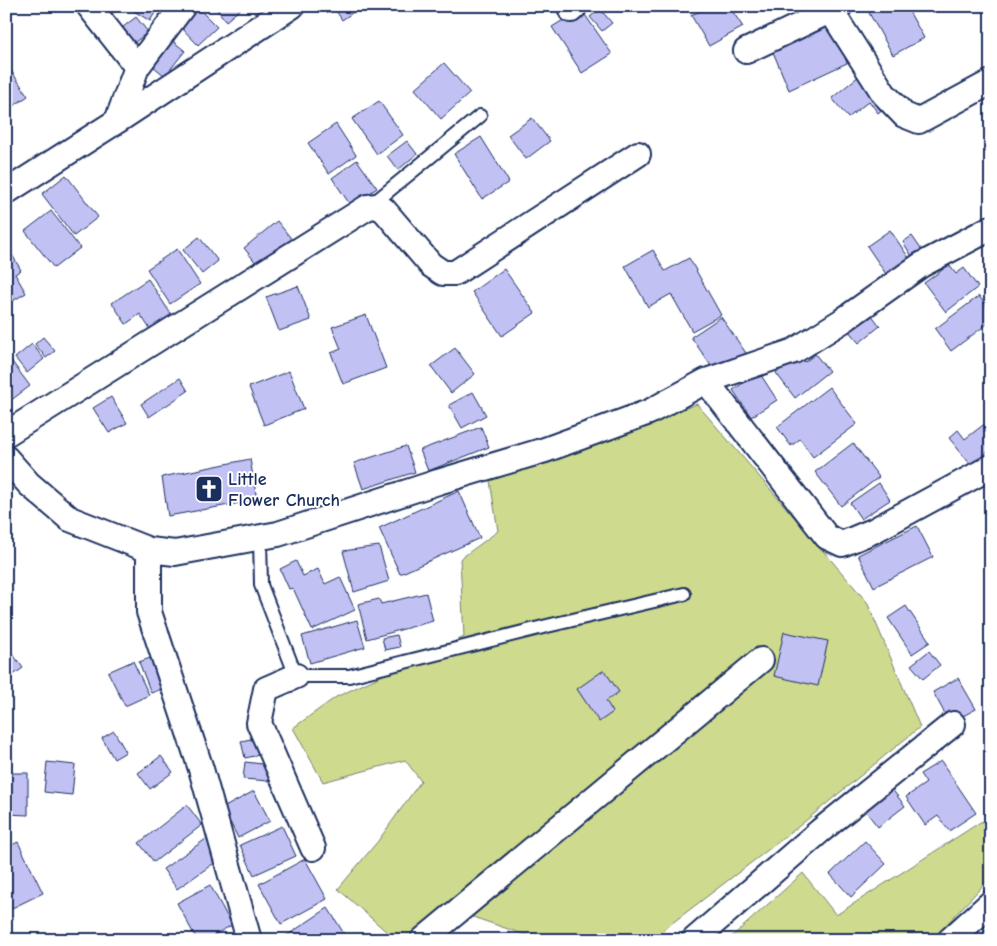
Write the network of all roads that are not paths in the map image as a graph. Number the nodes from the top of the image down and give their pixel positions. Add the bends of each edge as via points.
1 (89, 6) edge
2 (183, 6) edge
3 (292, 6) edge
4 (835, 9) edge
5 (746, 51) dead end
6 (137, 67) junction
7 (991, 82) edge
8 (480, 116) dead end
9 (117, 121) junction
10 (638, 154) dead end
11 (6, 192) edge
12 (368, 208) junction
13 (991, 228) edge
14 (706, 381) junction
15 (6, 434) edge
16 (6, 458) edge
17 (991, 467) edge
18 (260, 538) junction
19 (149, 550) junction
20 (684, 594) dead end
21 (760, 660) dead end
22 (296, 676) junction
23 (953, 724) dead end
24 (312, 848) dead end
25 (991, 903) edge
26 (249, 940) edge
27 (423, 940) edge
28 (694, 940) edge
29 (950, 940) edge

1 - 6 street
2 - 6 street
3 - 9 street
4 - 5 street
4 - 7 street via 884,94 904,115 919,121
6 - 9 street
8 - 12 lane
9 - 11 street
10 - 12 street via 455,273 443,273 430,265 384,210 377,206
12 - 15 street
13 - 14 street via 921,265 794,351
14 - 17 street via 827,537 842,544
14 - 18 street via 649,412 545,450
16 - 19 street via 29,484 70,519
18 - 19 street via 175,553
18 - 22 lane via 260,585
19 - 26 street via 149,612 201,769
20 - 22 lane via 349,676
21 - 27 street
22 - 24 street via 266,689 259,723
23 - 28 street via 820,831
25 - 29 street

